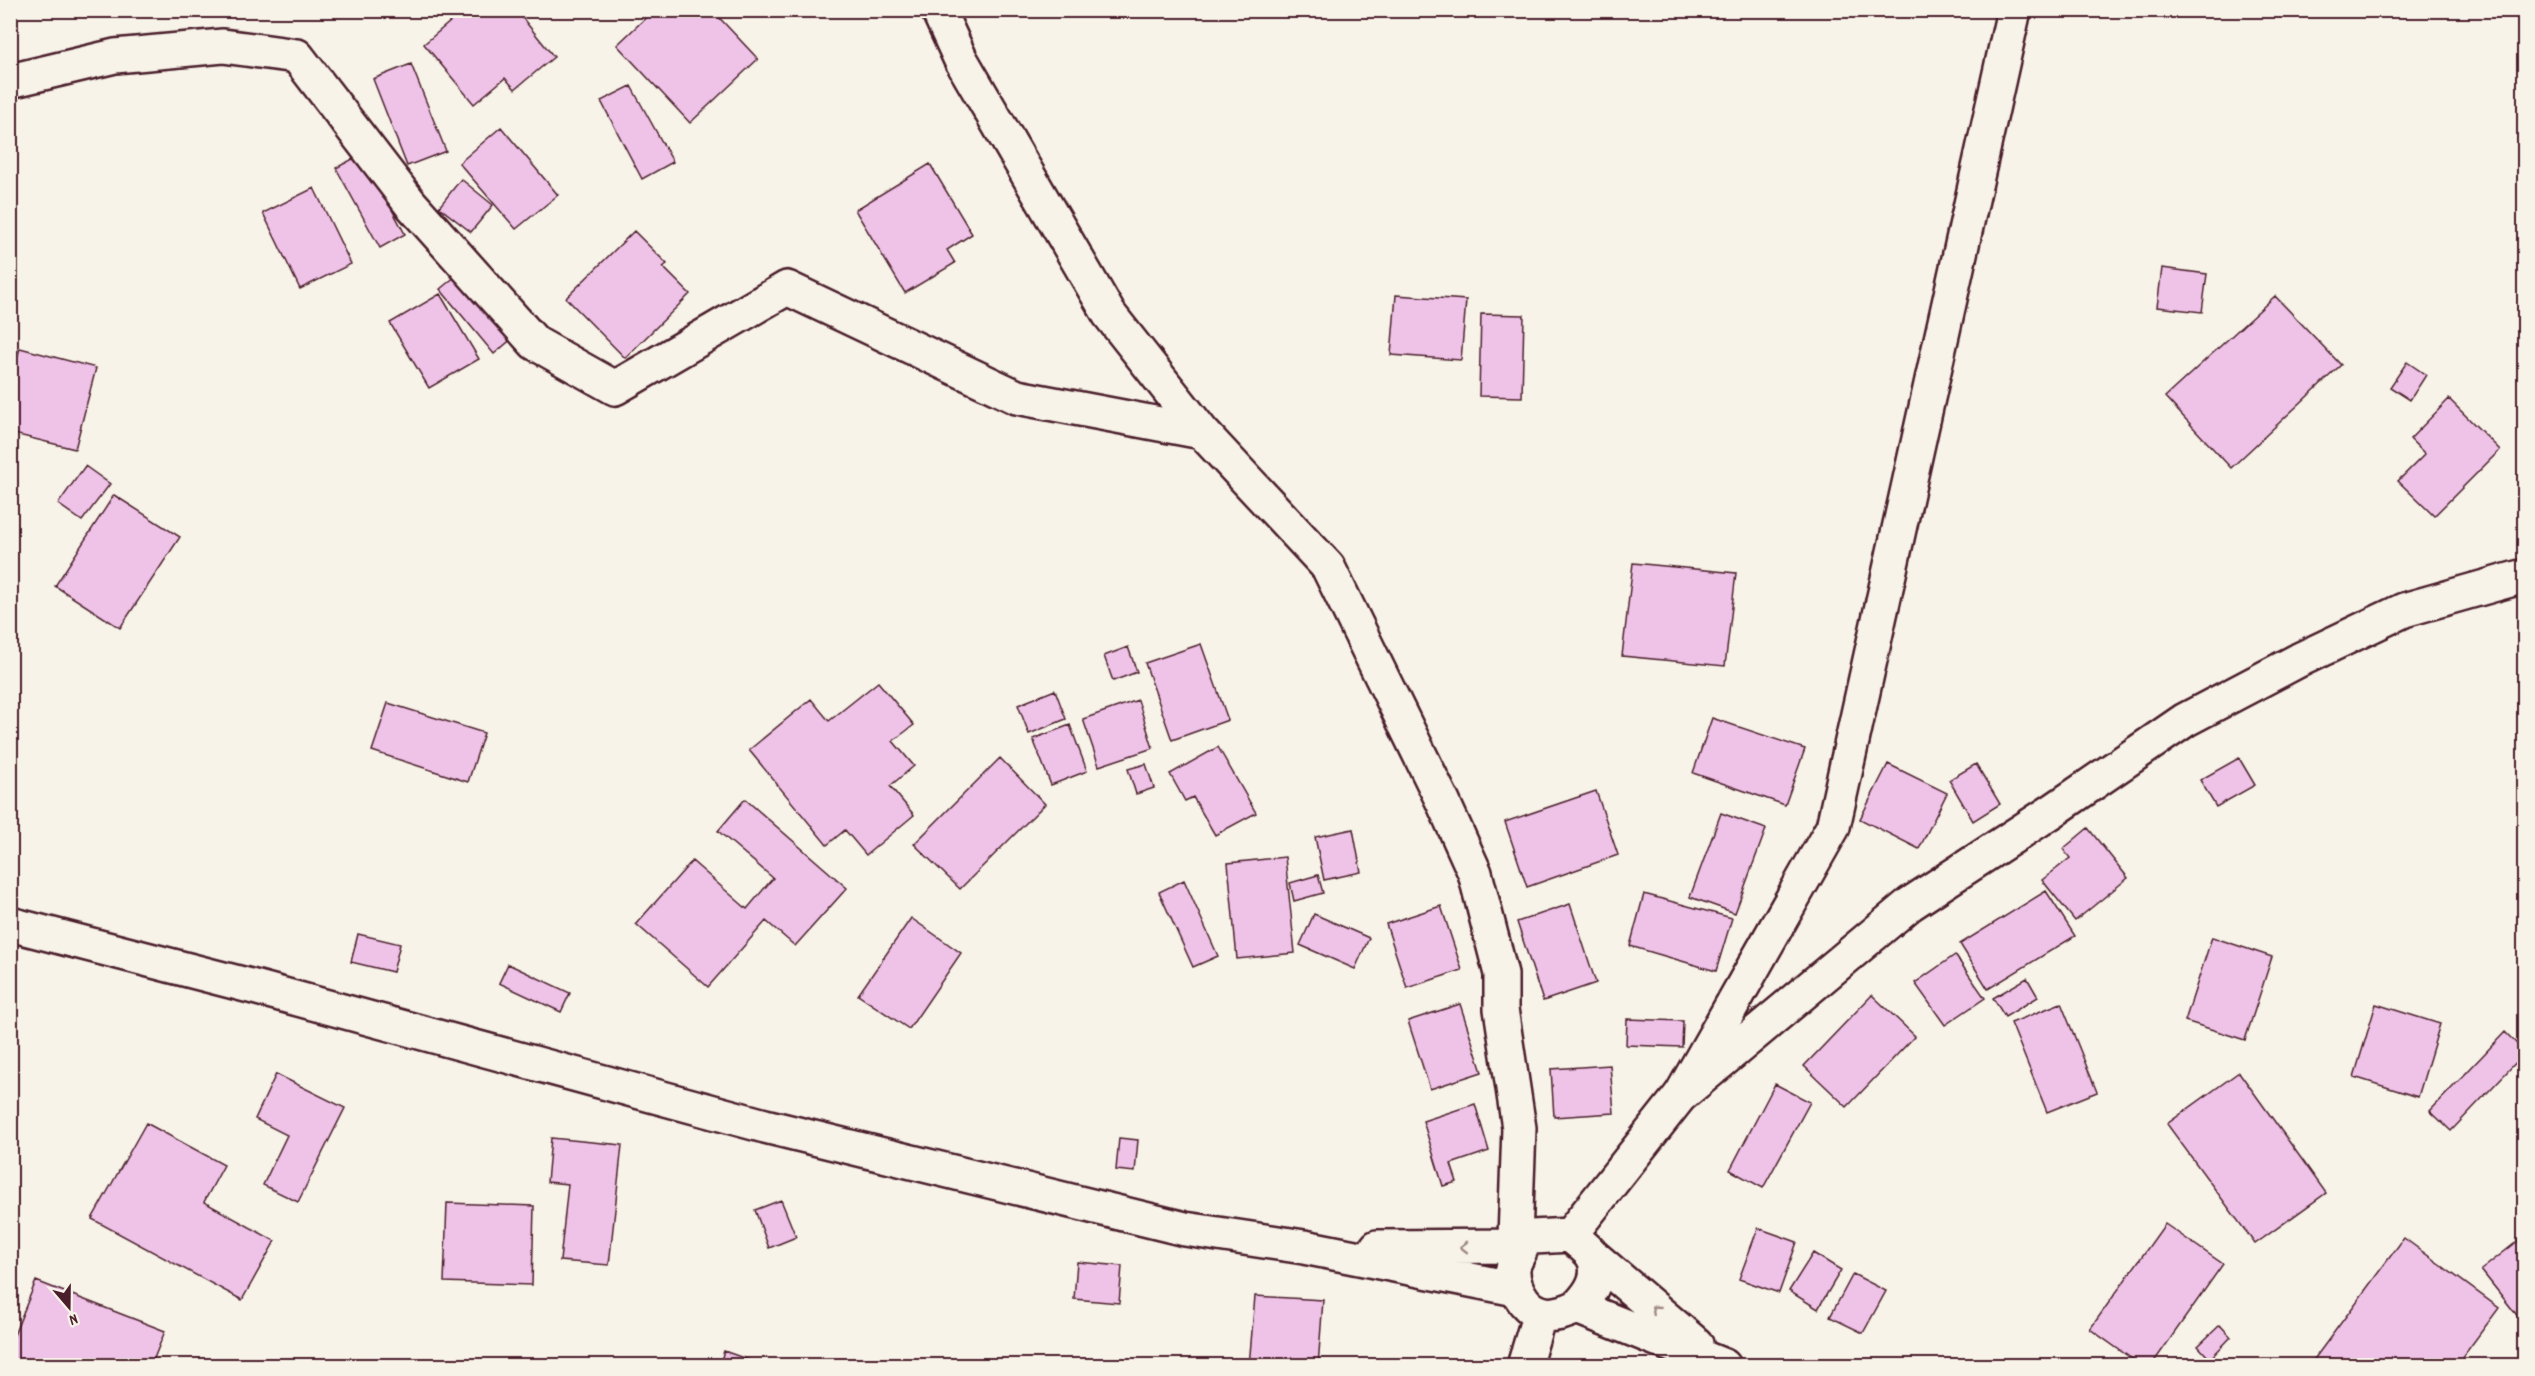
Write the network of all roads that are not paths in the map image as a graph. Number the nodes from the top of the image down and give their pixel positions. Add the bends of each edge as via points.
1 (938, 10) edge
2 (2014, 10) edge
3 (10, 81) edge
4 (1202, 432) junction
5 (2524, 576) edge
6 (10, 924) edge
7 (1680, 1096) junction
8 (1518, 1242) junction
9 (1581, 1246) junction
10 (1304, 1247) junction
11 (1516, 1289) junction
12 (1577, 1307) junction
13 (1540, 1313) junction
14 (1720, 1363) edge
15 (1524, 1365) edge

1 - 4 street via 960,58 1109,314
2 - 7 street via 1833,827
3 - 4 street via 115,56 223,46 297,56 410,203 535,343 615,388 787,288 1017,397
4 - 8 street via 1328,567 1475,873 1501,974 1501,1009 1519,1128
5 - 7 street via 2404,610 2185,720 1910,904
6 - 10 street via 765,1126 1185,1229
7 - 9 street
8 - 9 street
8 -> 10 street
8 - 11 street via 1513,1267
9 - 12 street via 1596,1275 1590,1294
14 -> 9 street
10 - 11 street
11 - 13 street
12 - 13 street via 1561,1314
12 - 14 street
13 - 15 street

